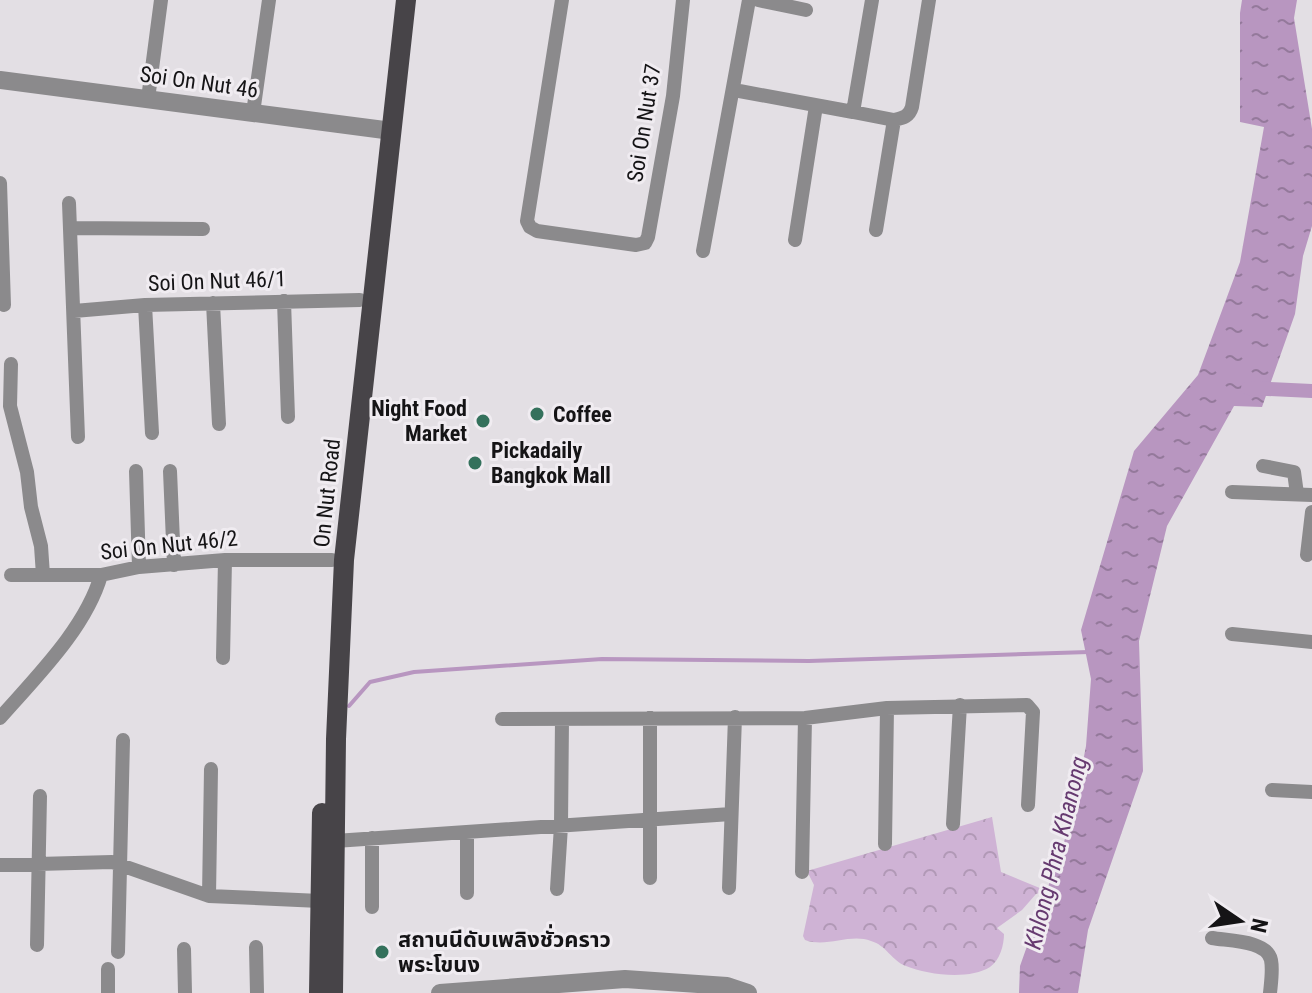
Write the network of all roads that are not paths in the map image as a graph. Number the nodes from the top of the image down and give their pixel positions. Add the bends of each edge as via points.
1 (161, 0) edge
2 (269, 0) edge
3 (394, 0) edge
4 (406, 0) edge
5 (562, 0) edge
6 (683, 0) edge
7 (749, 0) edge
8 (758, 0) edge
9 (872, 0) edge
10 (929, 0) edge
11 (806, 10) dead end
12 (0, 80) edge
13 (734, 90) junction
14 (148, 99) junction
15 (816, 106) junction
16 (853, 112) junction
17 (253, 113) junction
18 (894, 120) junction
19 (386, 130) junction
20 (0, 183) edge
21 (69, 203) dead end
22 (71, 228) junction
23 (203, 229) dead end
24 (876, 230) dead end
25 (795, 240) dead end
26 (703, 251) dead end
27 (366, 300) junction
28 (284, 301) junction
29 (213, 303) junction
30 (4, 305) dead end
31 (145, 305) junction
32 (74, 311) junction
33 (11, 364) dead end
34 (288, 417) dead end
35 (219, 424) dead end
36 (152, 433) dead end
37 (78, 437) dead end
38 (1263, 466) dead end
39 (136, 471) dead end
40 (170, 471) dead end
41 (1232, 492) dead end
42 (1305, 495) edge
43 (1312, 512) edge
44 (1307, 555) dead end
45 (225, 560) junction
46 (338, 560) junction
47 (174, 565) junction
48 (139, 567) junction
49 (11, 575) dead end
50 (43, 575) junction
51 (101, 575) junction
52 (1232, 634) dead end
53 (1312, 642) edge
54 (223, 658) dead end
55 (960, 705) junction
56 (887, 708) junction
57 (735, 717) junction
58 (0, 718) edge
59 (650, 718) junction
60 (805, 718) junction
61 (502, 719) dead end
62 (562, 719) junction
63 (123, 740) dead end
64 (211, 769) dead end
65 (1272, 790) dead end
66 (1312, 792) edge
67 (40, 796) dead end
68 (1028, 805) dead end
69 (731, 814) junction
70 (649, 820) junction
71 (953, 824) dead end
72 (561, 826) junction
73 (467, 832) junction
74 (372, 838) junction
75 (328, 842) junction
76 (885, 844) dead end
77 (39, 862) junction
78 (121, 864) junction
79 (0, 865) edge
80 (802, 872) dead end
81 (650, 878) dead end
82 (729, 888) dead end
83 (557, 889) dead end
84 (467, 893) dead end
85 (209, 896) junction
86 (327, 901) junction
87 (372, 907) dead end
88 (1212, 938) dead end
89 (37, 945) dead end
90 (256, 947) dead end
91 (184, 949) dead end
92 (118, 952) dead end
93 (108, 969) dead end
94 (673, 987) edge
95 (108, 993) edge
96 (185, 993) edge
97 (257, 993) edge
98 (319, 993) edge
99 (333, 993) edge
100 (440, 993) edge
101 (748, 993) edge
102 (1270, 993) edge

1 - 14 street
2 - 17 street
3 - 19 main road, On Nut Road
4 - 19 main road, On Nut Road
5 - 6 street, Soi On Nut 37 via 527,221 537,231 636,245 648,237 673,96
7 - 13 street
8 - 11 street
9 - 16 street
10 - 18 street via 910,114
12 - 14 street, Soi On Nut 46
13 - 15 street
13 - 26 street
14 - 17 street, Soi On Nut 46
15 - 16 street
15 - 25 street
16 - 18 street
17 - 19 street, Soi On Nut 46
18 - 24 street
19 - 27 main road, On Nut Road
20 - 30 street
21 - 22 street
22 - 23 street
22 - 32 street
27 - 28 street, Soi On Nut 46/1
27 - 46 main road, On Nut Road
28 - 29 street, Soi On Nut 46/1
28 - 34 street
29 - 31 street, Soi On Nut 46/1
29 - 35 street
31 - 32 street, Soi On Nut 46/1
31 - 36 street
32 - 37 street
33 - 50 street via 10,406 27,472
38 - 42 street via 1294,472
39 - 48 street
40 - 47 street
41 - 42 street
43 - 44 street
45 - 46 street, Soi On Nut 46/2
45 - 47 street, Soi On Nut 46/2
45 - 54 street
46 - 75 main road, On Nut Road
47 - 48 street, Soi On Nut 46/2
48 - 51 street, Soi On Nut 46/2
49 - 50 street, Soi On Nut 46/2
50 - 51 street, Soi On Nut 46/2
51 - 58 street via 80,619
52 - 53 street
55 - 56 street
55 - 68 street via 1031,708
55 - 71 street
56 - 60 street
56 - 76 street
57 - 59 street
57 - 60 street
57 - 69 street
59 - 62 street
59 - 70 street
60 - 80 street
61 - 62 street
62 - 72 street
63 - 78 street
64 - 85 street
65 - 66 street
67 - 77 street
69 - 70 street
69 - 82 street
70 - 72 street
70 - 81 street
72 - 73 street
72 - 83 street
73 - 74 street
73 - 84 street
74 - 75 street
74 - 87 street
75 - 86 main road, On Nut Road
77 - 78 street
77 - 79 street
77 - 89 street
78 - 85 street
78 - 92 street
85 - 86 street
86 - 98 main road, On Nut Road
86 - 99 main road, On Nut Road
88 - 102 street via 1267,951
90 - 97 street
91 - 96 street
93 - 95 street
94 - 100 street via 625,979
94 - 101 street via 727,986

